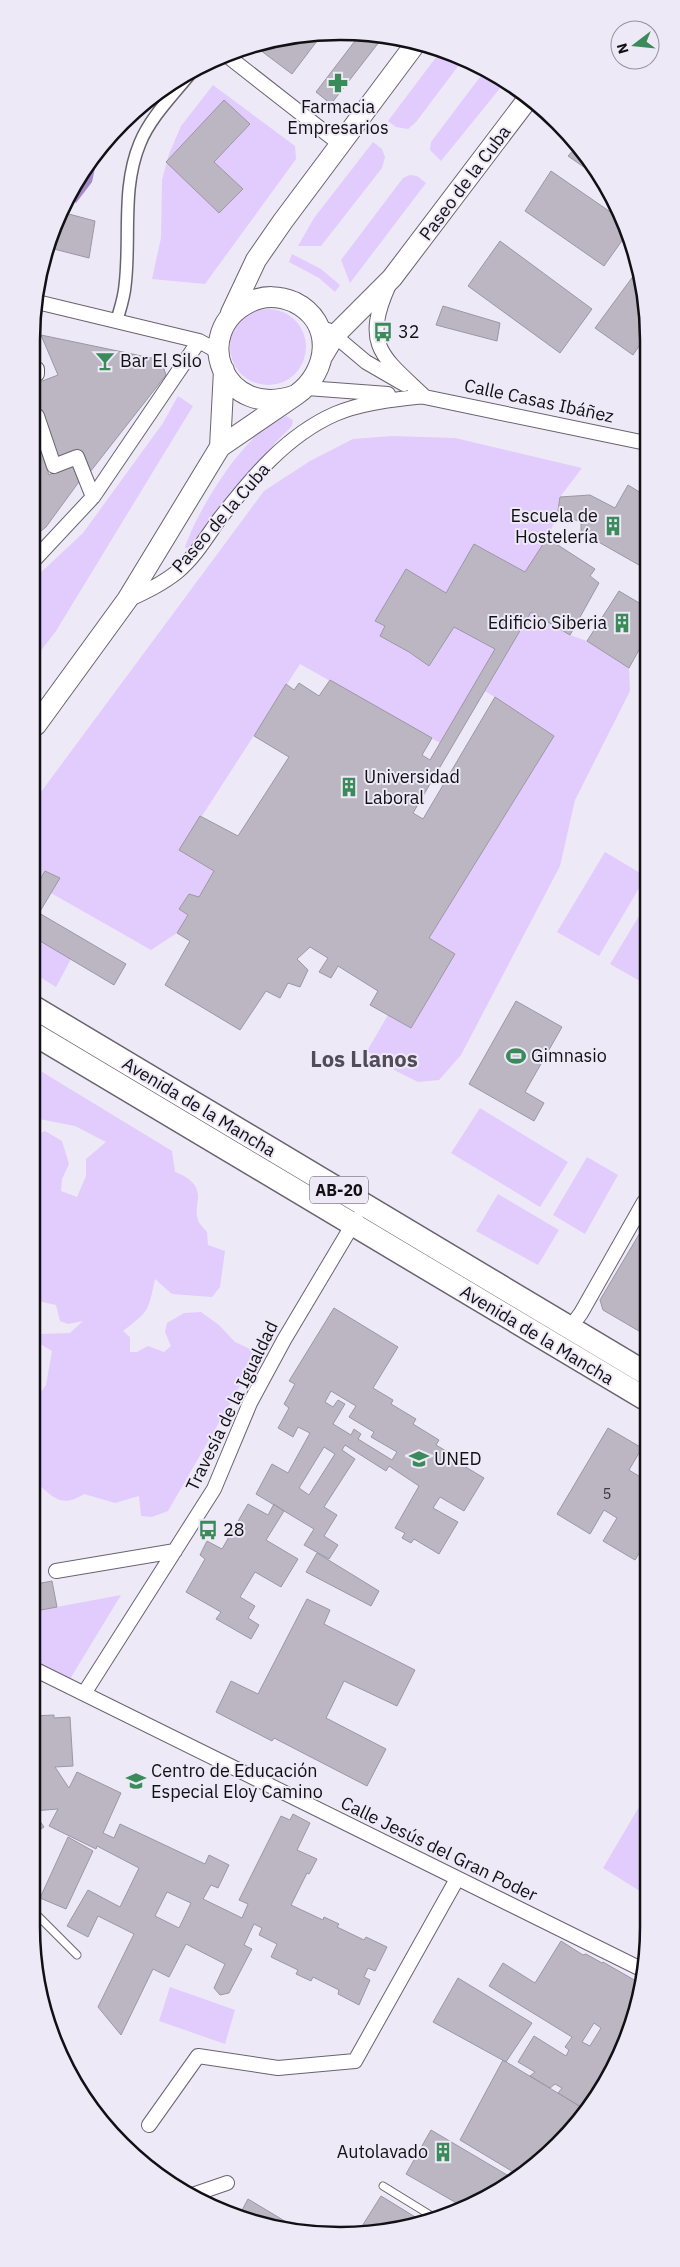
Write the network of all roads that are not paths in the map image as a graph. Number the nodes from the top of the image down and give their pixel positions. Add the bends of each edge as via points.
1 (412, 49) edge
2 (233, 60) edge
3 (178, 88) edge
4 (525, 104) edge
5 (340, 144) junction
6 (392, 278) junction
7 (43, 303) edge
8 (230, 316) junction
9 (312, 316) junction
10 (117, 320) junction
11 (335, 335) junction
12 (199, 341) junction
13 (323, 355) junction
14 (221, 361) junction
15 (301, 392) junction
16 (424, 396) junction
17 (40, 425) edge
18 (640, 442) edge
19 (220, 447) junction
20 (92, 497) junction
21 (40, 554) edge
22 (127, 600) junction
23 (40, 720) edge
24 (40, 1012) edge
25 (40, 1038) edge
26 (364, 1205) junction
27 (640, 1209) edge
28 (352, 1225) junction
29 (570, 1328) junction
30 (640, 1370) edge
31 (640, 1396) edge
32 (175, 1551) junction
33 (56, 1570) dead end
34 (40, 1672) edge
35 (85, 1692) junction
36 (456, 1879) junction
37 (40, 1918) edge
38 (77, 1956) dead end
39 (637, 1967) edge
40 (149, 2125) dead end
41 (227, 2183) dead end
42 (383, 2186) dead end
43 (200, 2192) edge
44 (428, 2214) edge

1 - 5 main road
2 - 5 street
3 - 10 street via 140,143 132,172 125,288
4 - 6 main road, Paseo de la Cuba
5 - 8 main road via 256,260
6 - 11 main road, Paseo de la Cuba
6 - 16 street via 376,318 380,353
7 - 10 street
8 - 9 main road via 255,299 271,297 293,302
8 - 14 main road via 222,332
9 - 11 street, Calle Casas Ibáñez
9 - 13 main road via 322,336
10 - 12 street
11 - 13 main road, Paseo de la Cuba
11 - 16 street, Calle Casas Ibáñez via 366,362
12 - 14 street
12 - 20 street
13 - 15 main road via 318,373
14 - 15 main road via 228,379 252,398 266,402 282,401
14 - 19 main road
15 - 16 street, Calle Casas Ibáñez
15 - 19 main road
16 - 18 street, Calle Casas Ibáñez
16 - 22 street, Paseo de la Cuba via 369,403 334,414 298,435 243,489 178,571 155,587
17 - 20 street via 54,466 77,457
19 - 22 main road, Paseo de la Cuba
20 - 21 street
22 - 23 main road, Paseo de la Cuba
24 - 26 main road, Avenida de la Mancha / AB-20
25 - 28 main road, Avenida de la Mancha
26 - 28 street
26 - 29 main road, Avenida de la Mancha / AB-20
27 - 29 street
28 - 31 main road, Avenida de la Mancha
28 - 32 street, Travesía de la Igualdad via 284,1340 250,1403 214,1489
29 - 30 main road, Avenida de la Mancha / AB-20
32 - 33 street
32 - 35 street, Travesía de la Igualdad
34 - 35 street
35 - 36 street, Calle Jesús del Gran Poder
36 - 39 street, Calle Jesús del Gran Poder
36 - 40 street via 355,2061 278,2068 198,2056
37 - 38 lane
41 - 43 street
42 - 44 lane

